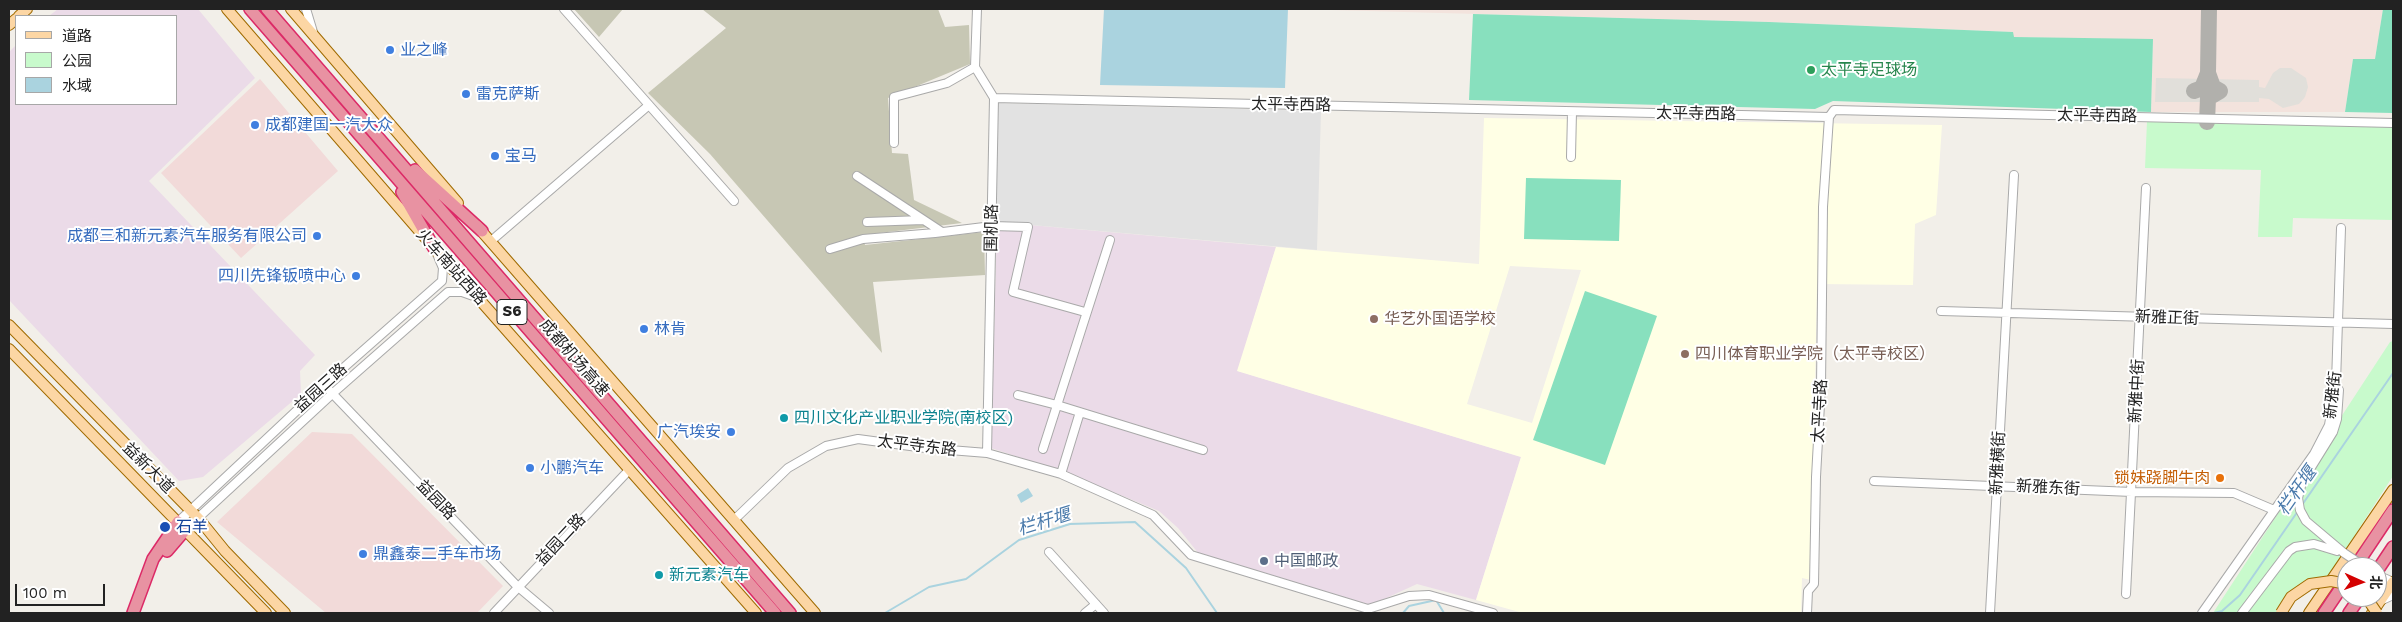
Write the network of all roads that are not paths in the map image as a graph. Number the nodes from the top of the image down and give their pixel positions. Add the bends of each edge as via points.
1 (227, 9) edge
2 (250, 9) edge
3 (267, 9) edge
4 (290, 9) edge
5 (306, 9) edge
6 (564, 9) edge
7 (977, 9) edge
8 (314, 37) junction
9 (975, 66) junction
10 (994, 98) junction
11 (649, 106) junction
12 (1572, 112) junction
13 (1829, 117) junction
14 (2393, 123) edge
15 (374, 133) junction
16 (894, 143) dead end
17 (1571, 158) dead end
18 (390, 171) junction
19 (857, 176) dead end
20 (2014, 176) dead end
21 (2146, 188) dead end
22 (734, 201) dead end
23 (923, 220) junction
24 (867, 222) dead end
25 (992, 226) junction
26 (2341, 228) dead end
27 (482, 231) junction
28 (942, 232) junction
29 (1110, 240) dead end
30 (491, 242) junction
31 (434, 248) junction
32 (830, 249) dead end
33 (480, 299) junction
34 (1941, 311) dead end
35 (1085, 312) junction
36 (2005, 313) junction
37 (2141, 317) junction
38 (2338, 322) junction
39 (2393, 324) edge
40 (9, 325) edge
41 (9, 349) edge
42 (2336, 383) junction
43 (324, 385) junction
44 (332, 394) junction
45 (1018, 395) dead end
46 (1057, 405) junction
47 (1080, 412) junction
48 (1044, 449) dead end
49 (1203, 450) dead end
50 (987, 453) junction
51 (630, 469) junction
52 (1061, 474) junction
53 (1874, 481) dead end
54 (1997, 485) junction
55 (2393, 490) edge
56 (2132, 492) junction
57 (190, 510) junction
58 (2274, 510) junction
59 (2393, 510) edge
60 (199, 519) junction
61 (734, 520) junction
62 (182, 526) junction
63 (1049, 552) dead end
64 (2344, 553) junction
65 (2350, 557) edge
66 (2362, 557) edge
67 (2337, 582) edge
68 (517, 586) junction
69 (2126, 594) dead end
70 (2337, 594) edge
71 (1096, 604) junction
72 (1990, 612) edge
73 (136, 613) edge
74 (266, 613) edge
75 (285, 613) edge
76 (494, 613) edge
77 (549, 613) edge
78 (756, 613) edge
79 (775, 613) edge
80 (790, 613) edge
81 (814, 613) edge
82 (1086, 613) edge
83 (1104, 613) edge
84 (1493, 613) edge
85 (1807, 613) edge
86 (2202, 613) edge
87 (2242, 613) edge
88 (2281, 613) edge
89 (2310, 613) edge
90 (2324, 613) edge

1 - 31 main road, 火车南站西路 / S6
2 - 18 highway, 成都机场高速 / S6
3 - 15 highway, 成都机场高速 / S6
4 - 8 main road
5 - 8 street
6 - 11 street
7 - 9 street
8 - 27 main road
9 - 10 street
9 - 16 street via 947,83 894,97
10 - 12 street, 太平寺西路
10 - 25 street, 围机路
11 - 22 street
11 - 30 street
12 - 13 street, 太平寺西路
12 - 17 street
13 - 14 street, 太平寺西路 via 1834,110
13 - 85 street, 太平寺路 via 1823,207 1822,386 1814,584 1808,591
15 - 27 highway
15 - 80 highway, 成都机场高速 / S6
18 - 31 highway
18 - 79 highway, 成都机场高速 / S6
19 - 23 street
20 - 36 street, 新雅横街
21 - 37 street, 新雅中街
23 - 24 street
23 - 28 street
25 - 28 street
25 - 35 street via 1028,227 1013,292
25 - 50 street, 围机路
26 - 38 street, 新雅街
27 - 30 main road
28 - 32 street via 863,239
29 - 35 street
30 - 61 main road
31 - 33 main road, 火车南站西路 / S6
31 - 43 street, 益园三路 via 443,268 442,281
33 - 44 street, 益园三路 via 462,292 448,292
33 - 51 main road, 火车南站西路 / S6
34 - 36 street, 新雅正街
35 - 46 street
36 - 37 street, 新雅正街
36 - 54 street, 新雅横街
37 - 38 street, 新雅正街
37 - 56 street, 新雅中街
38 - 39 street, 新雅正街
38 - 42 street, 新雅街
40 - 57 main road, 益新大道
41 - 62 main road, 益新大道
42 - 58 street, 新雅街 via 2329,425 2314,454
42 - 64 street via 2339,396 2333,432 2302,482 2298,498 2306,521
43 - 44 street, 益园路
43 - 57 street, 益园三路
44 - 60 street, 益园三路
44 - 68 street, 益园路
45 - 46 street
46 - 47 street
46 - 48 street
47 - 49 street
47 - 52 street
50 - 52 street, 太平寺东路
50 - 61 street, 太平寺东路 via 858,439 826,446 788,468
51 - 68 street, 益园二路
51 - 78 main road, 火车南站西路 / S6
52 - 84 street, 太平寺东路 via 1153,515 1191,555 1368,609 1408,596 1429,595
53 - 54 street, 新雅东街
54 - 56 street, 新雅东街
54 - 72 street, 新雅横街
55 - 89 main road
56 - 58 street, 新雅东街 via 2234,493
56 - 69 street, 新雅中街
57 - 60 main road, 益新大道
57 - 62 street, 益园三路
58 - 86 street, 新雅街
59 - 66 highway
60 - 62 street, 益园三路
60 - 75 main road, 益新大道
61 - 81 main road
62 - 73 highway via 157,562
62 - 74 main road, 益新大道
63 - 71 street
64 - 65 street, bridge
64 - 87 street via 2314,544 2288,551
67 - 88 main road, bridge via 2310,584 2291,597
68 - 76 street, 益园二路
68 - 77 street, 益园路
70 - 90 highway
71 - 82 street
71 - 83 street

